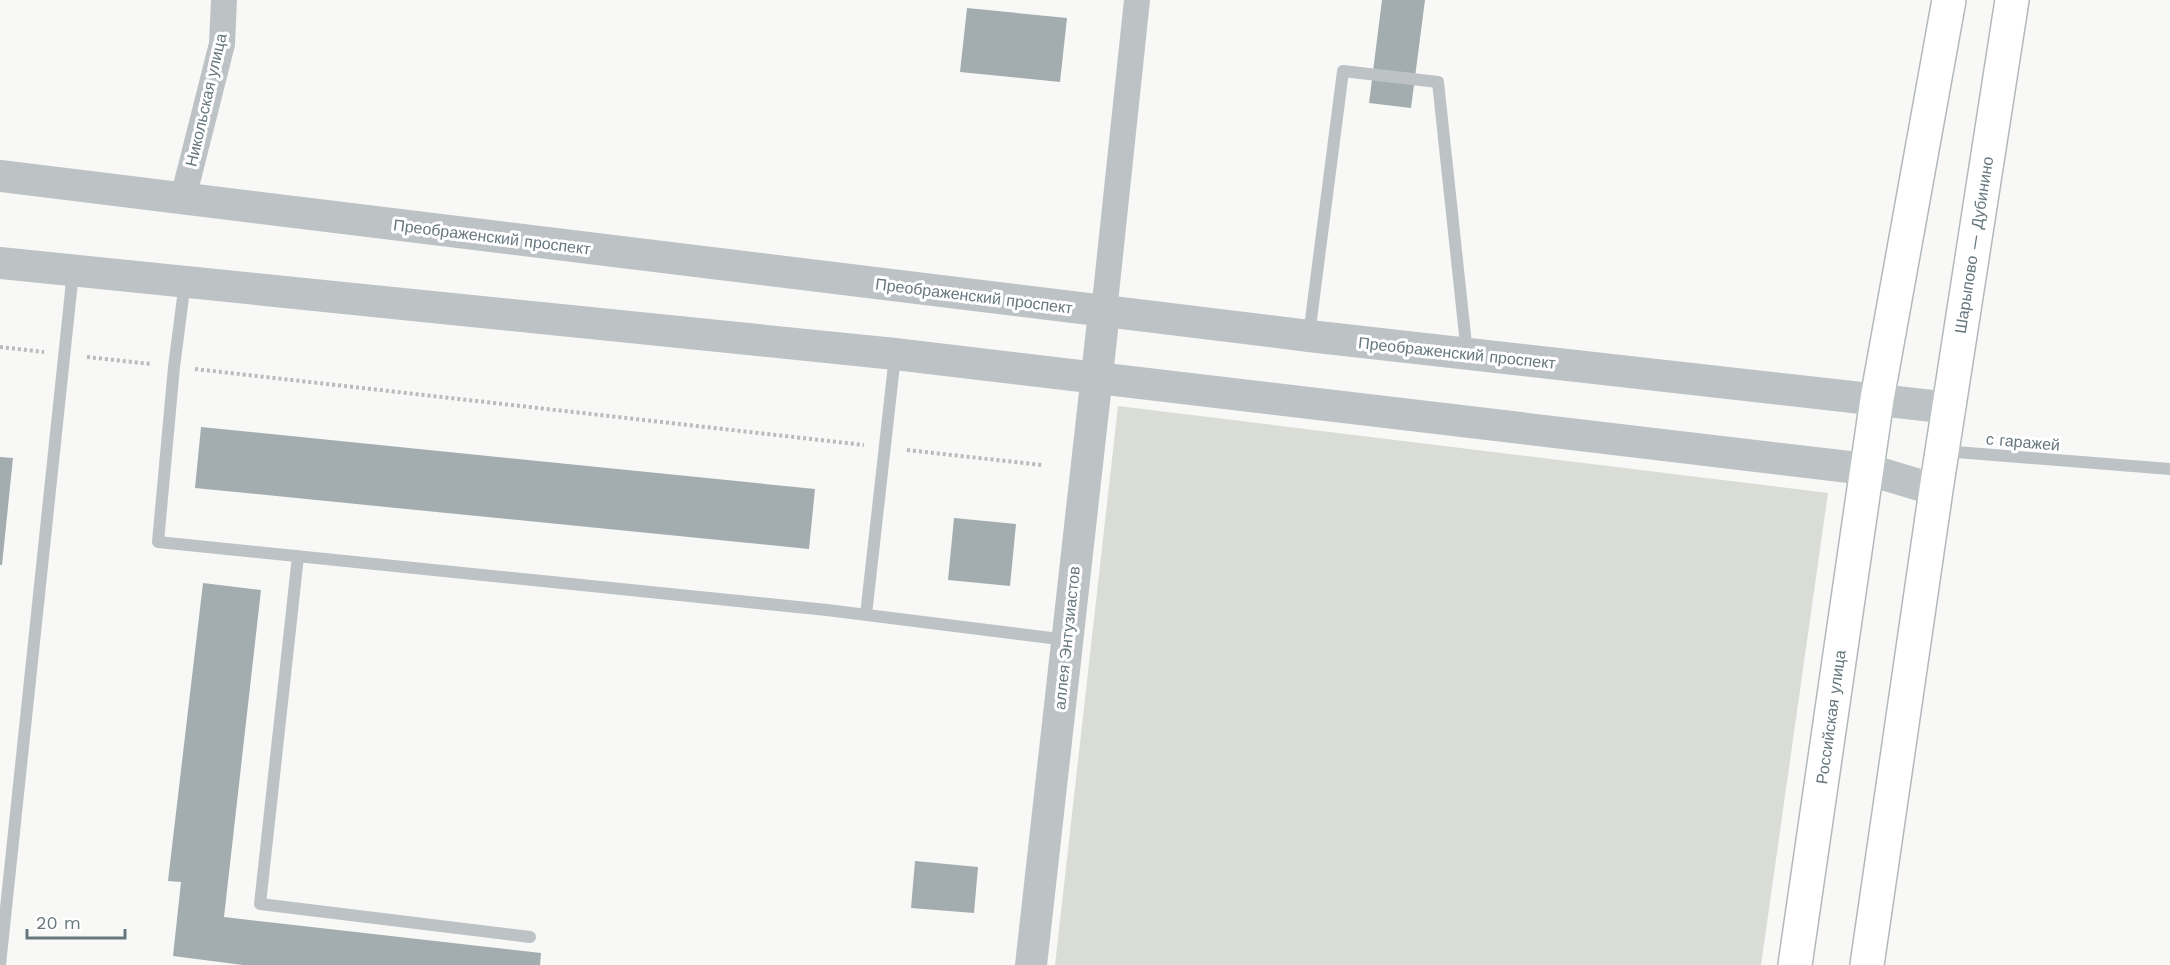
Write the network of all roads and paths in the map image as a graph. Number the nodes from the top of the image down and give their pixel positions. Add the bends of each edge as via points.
1 (224, 0) edge
2 (1137, 0) edge
3 (1949, 0) edge
4 (2012, 0) edge
5 (0, 176) edge
6 (183, 198) junction
7 (0, 262) edge
8 (73, 271) junction
9 (185, 280) junction
10 (1104, 312) junction
11 (1309, 336) junction
12 (0, 347) edge
13 (64, 354) junction
14 (896, 354) junction
15 (1467, 355) junction
16 (174, 367) junction
17 (1096, 378) junction
18 (1877, 399) junction
19 (1950, 408) junction
20 (886, 448) junction
21 (1944, 451) junction
22 (1042, 465) dead end
23 (1866, 469) junction
24 (2170, 470) edge
25 (1936, 490) junction
26 (298, 556) junction
27 (866, 615) junction
28 (1067, 640) junction
29 (530, 937) dead end
30 (0, 965) edge
31 (1031, 965) edge
32 (1795, 965) edge
33 (1867, 965) edge

1 - 6 street, Никольская улица via 222,44
2 - 10 street
3 - 18 main road
4 - 19 main road, Шарыпово — Дубинино
5 - 6 street, Преображенский проспект
6 - 10 street, Преображенский проспект
7 - 8 street
8 - 9 street
8 - 13 lane
9 - 14 street
9 - 16 lane
10 - 11 street, Преображенский проспект
10 - 17 street, аллея Энтузиастов
11 - 15 street, Преображенский проспект
11 - 15 lane via 1343,71 1438,82
12 - 13 path
13 - 16 path
13 - 30 lane
14 - 17 street
14 - 20 lane
15 - 18 street, Преображенский проспект
16 - 20 path
16 - 26 lane via 159,542
17 - 23 street
17 - 28 street, аллея Энтузиастов
18 - 19 street, Преображенский проспект
18 - 23 main road
19 - 21 main road, Шарыпово — Дубинино
20 - 22 path
20 - 27 lane
21 - 24 lane, с гаражей
21 - 25 main road, Шарыпово — Дубинино
23 - 25 street
23 - 32 main road, Российская улица
25 - 33 main road
26 - 27 lane
26 - 29 lane via 260,904
27 - 28 lane
28 - 31 street, аллея Энтузиастов

